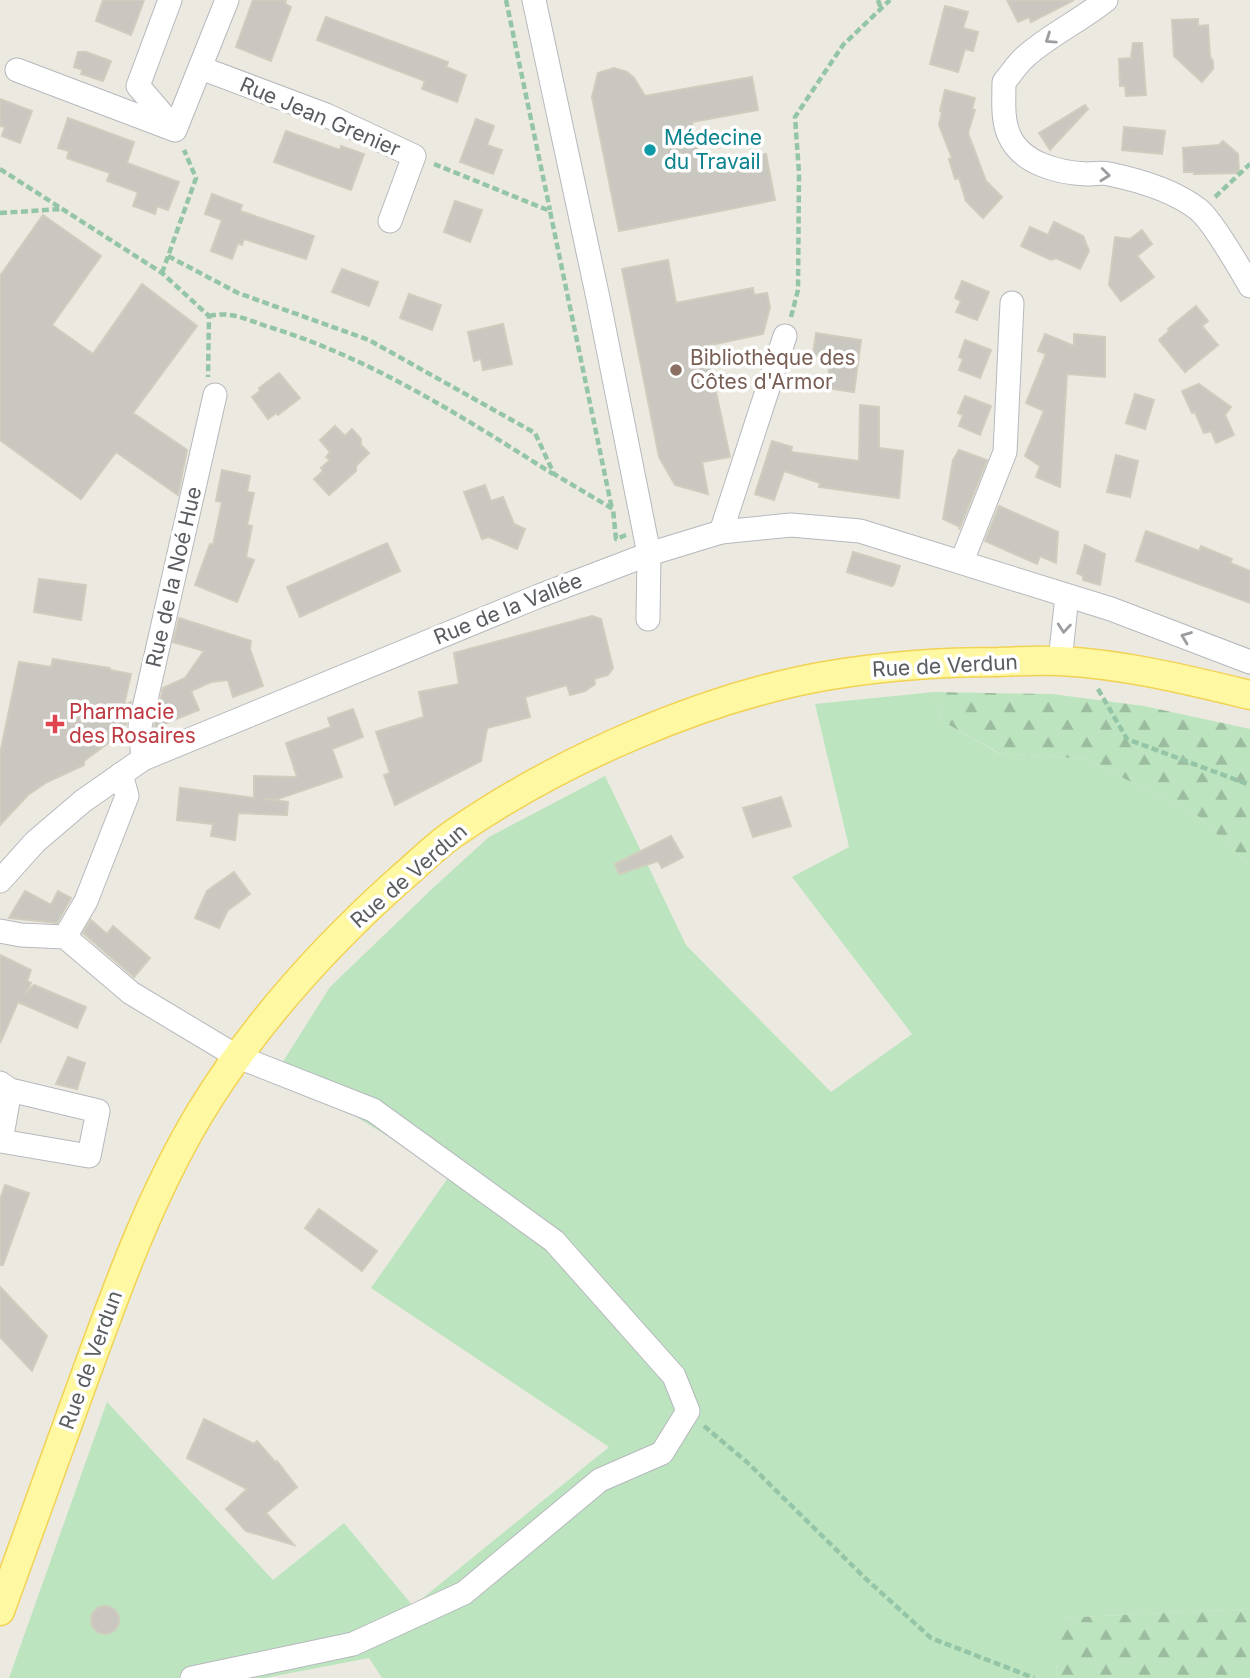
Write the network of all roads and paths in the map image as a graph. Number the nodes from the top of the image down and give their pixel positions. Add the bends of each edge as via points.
1 (170, 0) edge
2 (227, 0) edge
3 (506, 0) edge
4 (534, 0) edge
5 (878, 0) edge
6 (890, 0) edge
7 (1106, 0) edge
8 (881, 9) junction
9 (201, 68) junction
10 (17, 70) dead end
11 (175, 130) junction
12 (414, 156) junction
13 (1250, 164) edge
14 (0, 169) edge
15 (62, 209) junction
16 (550, 211) junction
17 (1200, 211) junction
18 (0, 214) edge
19 (390, 221) dead end
20 (168, 256) junction
21 (162, 273) junction
22 (1250, 286) edge
23 (1012, 303) dead end
24 (209, 316) junction
25 (785, 336) joint
26 (215, 396) joint
27 (554, 474) junction
28 (613, 509) junction
29 (643, 528) junction
30 (721, 532) junction
31 (649, 554) junction
32 (962, 561) junction
33 (1067, 596) junction
34 (648, 619) dead end
35 (1072, 662) junction
36 (1250, 662) edge
37 (1250, 695) edge
38 (143, 759) junction
39 (121, 774) junction
40 (1250, 785) edge
41 (0, 881) edge
42 (0, 931) edge
43 (65, 937) junction
44 (236, 1056) junction
45 (688, 1411) junction
46 (0, 1611) edge
47 (192, 1678) edge
48 (1034, 1678) edge

1 - 11 street via 138,86
2 - 9 street
3 - 16 path
4 - 29 street
5 - 8 path
6 - 8 path
7 -> 17 street via 1025,57 1004,82 1004,120 1010,138 1020,152 1045,166 1066,172 1106,173 1155,188
8 - 25 path via 843,46 795,117 798,290
9 - 11 street
9 - 12 street, Rue Jean Grenier via 326,115
10 - 11 street
11 - 20 path via 196,177
12 - 16 path
12 - 19 street, Rue Jean Grenier
13 - 17 path
14 - 15 path
15 - 18 path
15 - 21 path
16 - 28 path
17 - 22 street
20 - 21 path
20 - 27 path via 238,293 369,340 452,386 535,433
21 - 24 path
23 - 32 street via 1005,452
24 - 26 path via 208,384
24 - 27 path via 224,313 290,333 379,372
25 - 30 street
26 - 38 street, Rue de la Noé Hue via 139,726
27 - 28 path
28 - 29 path via 616,539
29 - 31 street
30 - 31 street, Rue de la Vallée
30 - 32 street, Rue de la Vallée via 791,525 860,531
31 - 34 street
31 - 38 street, Rue de la Vallée
32 - 33 street, Rue de la Vallée
33 -> 35 street
36 -> 33 street, Rue de la Vallée
35 - 37 main road, Rue de Verdun
35 - 40 path via 1127,739
35 - 44 main road, Rue de Verdun via 948,662 829,676 692,713 558,771 449,836 315,961
38 - 39 street, Rue de la Vallée
39 - 41 street, Rue de la Vallée via 35,842
39 - 43 street via 127,796 86,901
42 - 43 street
43 - 44 street via 131,993
44 - 45 street via 373,1110 554,1241 674,1376
44 - 46 main road, Rue de Verdun via 167,1174 117,1288
45 - 47 street via 662,1453 600,1480 464,1592 353,1644
45 - 48 path via 931,1638

